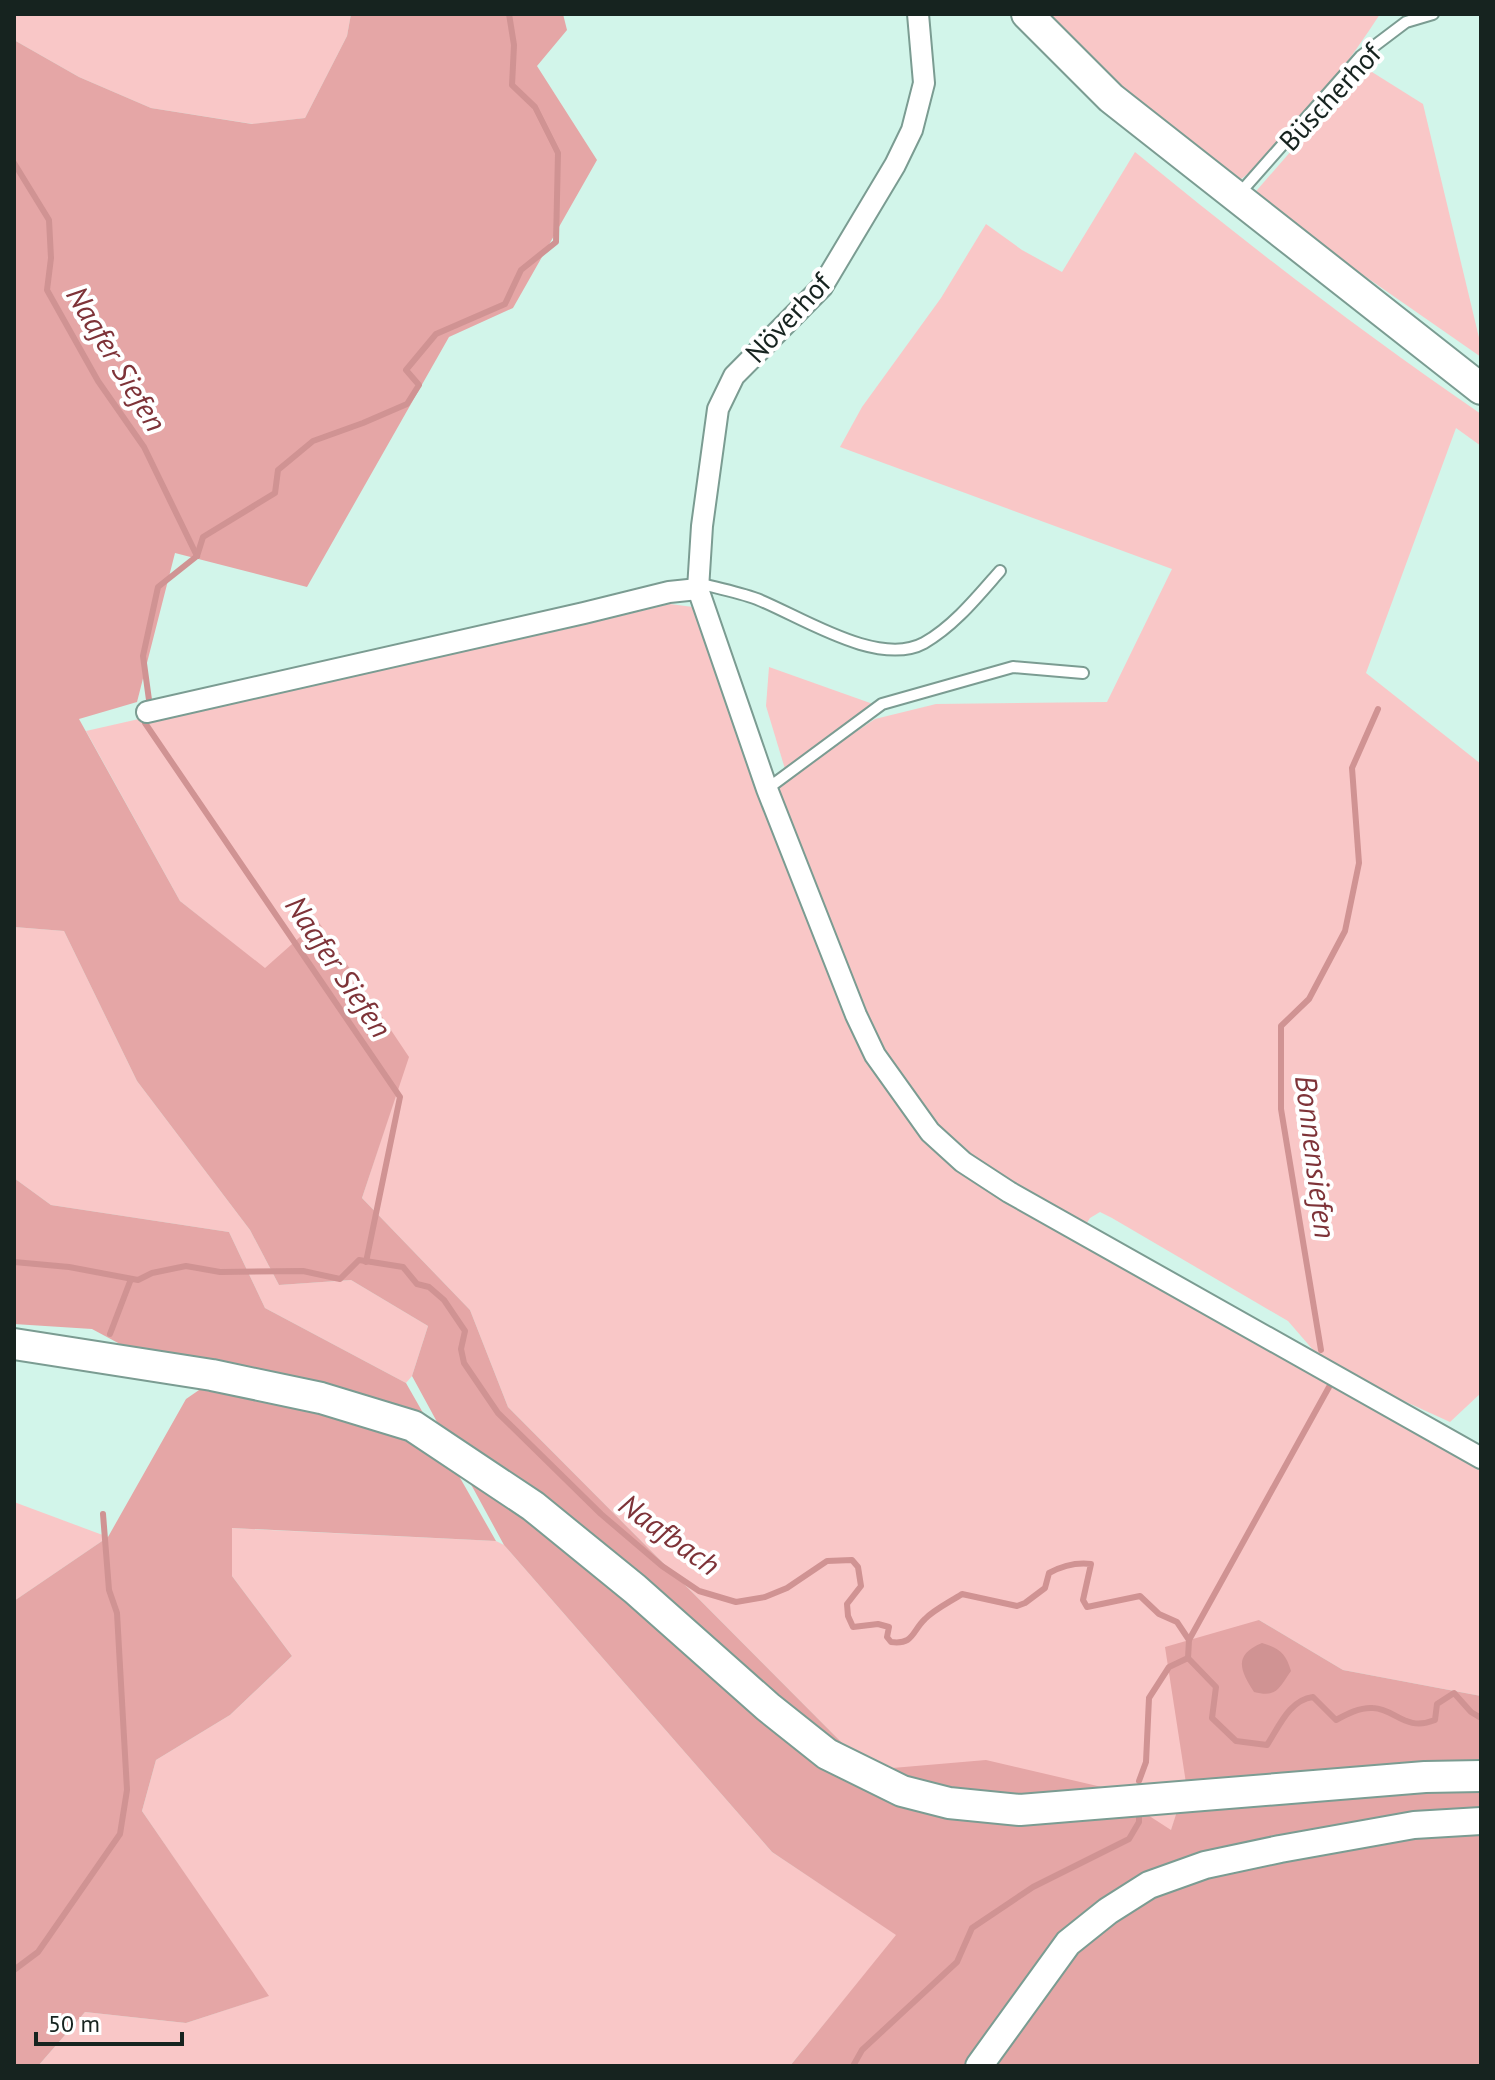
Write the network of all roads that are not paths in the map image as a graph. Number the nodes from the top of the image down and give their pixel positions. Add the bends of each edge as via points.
1 (918, 14) edge
2 (1027, 14) edge
3 (1430, 14) edge
4 (1238, 196) junction
5 (1481, 389) edge
6 (1000, 571) dead end
7 (698, 586) junction
8 (1083, 673) dead end
9 (147, 712) dead end
10 (767, 789) junction
11 (14, 1344) edge
12 (1481, 1458) edge
13 (1481, 1776) edge
14 (1481, 1821) edge
15 (979, 2066) edge

1 - 7 street, Növerhof via 924,83 912,130 895,165 822,287 734,376 718,409
2 - 4 main road via 1111,98
3 - 4 lane, Büscherhof via 1406,22 1361,56
4 - 5 main road
6 - 7 lane via 943,629 923,643 896,651 840,638 755,598
7 - 9 street
7 - 10 street
8 - 10 lane via 1013,667 882,704
10 - 12 street via 875,1055 930,1132 1009,1192
11 - 13 main road via 227,1378 321,1398 413,1426 533,1506 827,1754 902,1791 949,1803 1020,1810
14 - 15 street via 1414,1825 1280,1849 1205,1865 1149,1885 1068,1943

